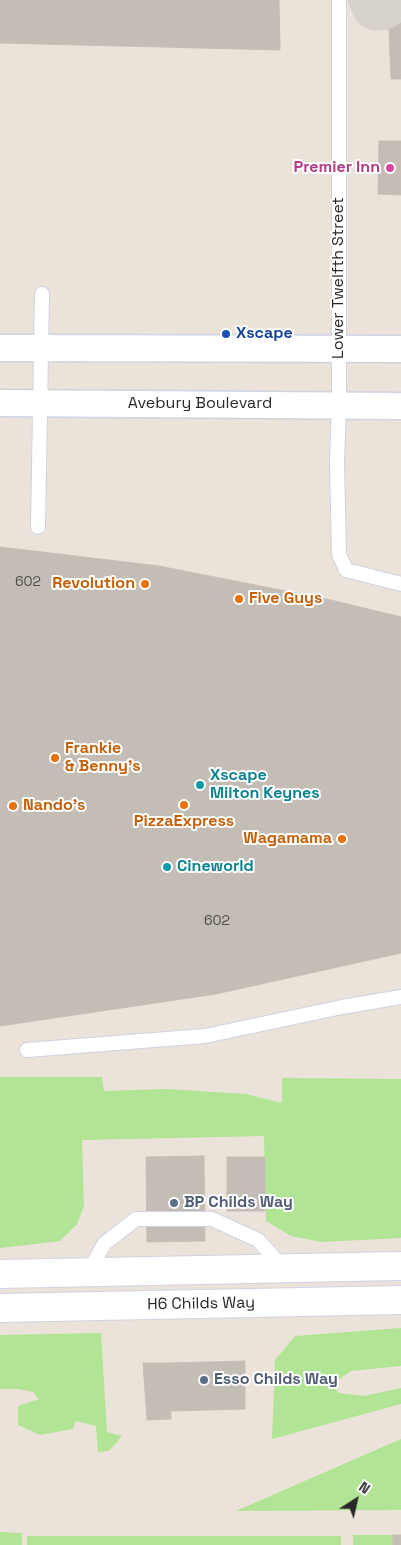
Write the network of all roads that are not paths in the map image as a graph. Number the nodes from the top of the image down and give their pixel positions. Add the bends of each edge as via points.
1 (339, 0) edge
2 (42, 294) dead end
3 (0, 348) edge
4 (41, 349) junction
5 (339, 349) junction
6 (401, 349) edge
7 (0, 403) edge
8 (40, 403) junction
9 (339, 405) junction
10 (401, 406) edge
11 (38, 527) dead end
12 (401, 584) edge
13 (401, 997) edge
14 (27, 1050) dead end
15 (401, 1266) edge
16 (283, 1268) junction
17 (89, 1272) junction
18 (0, 1274) edge
19 (401, 1300) edge
20 (0, 1308) edge

1 - 5 lane, Lower Twelfth Street
2 - 4 lane
3 - 4 street
4 - 5 street
4 - 8 lane
5 - 6 street
5 - 9 lane, Lower Twelfth Street
7 - 8 street, Avebury Boulevard
8 - 9 street, Avebury Boulevard
8 - 11 lane
9 - 10 street, Avebury Boulevard
9 - 12 lane, Lower Twelfth Street via 339,554 346,570
13 - 14 lane via 205,1036
15 - 16 street, H6 Childs Way
16 - 17 street, H6 Childs Way
16 - 17 lane via 258,1240 212,1219 136,1219 104,1244
17 - 18 street, H6 Childs Way
19 - 20 street, H6 Childs Way

